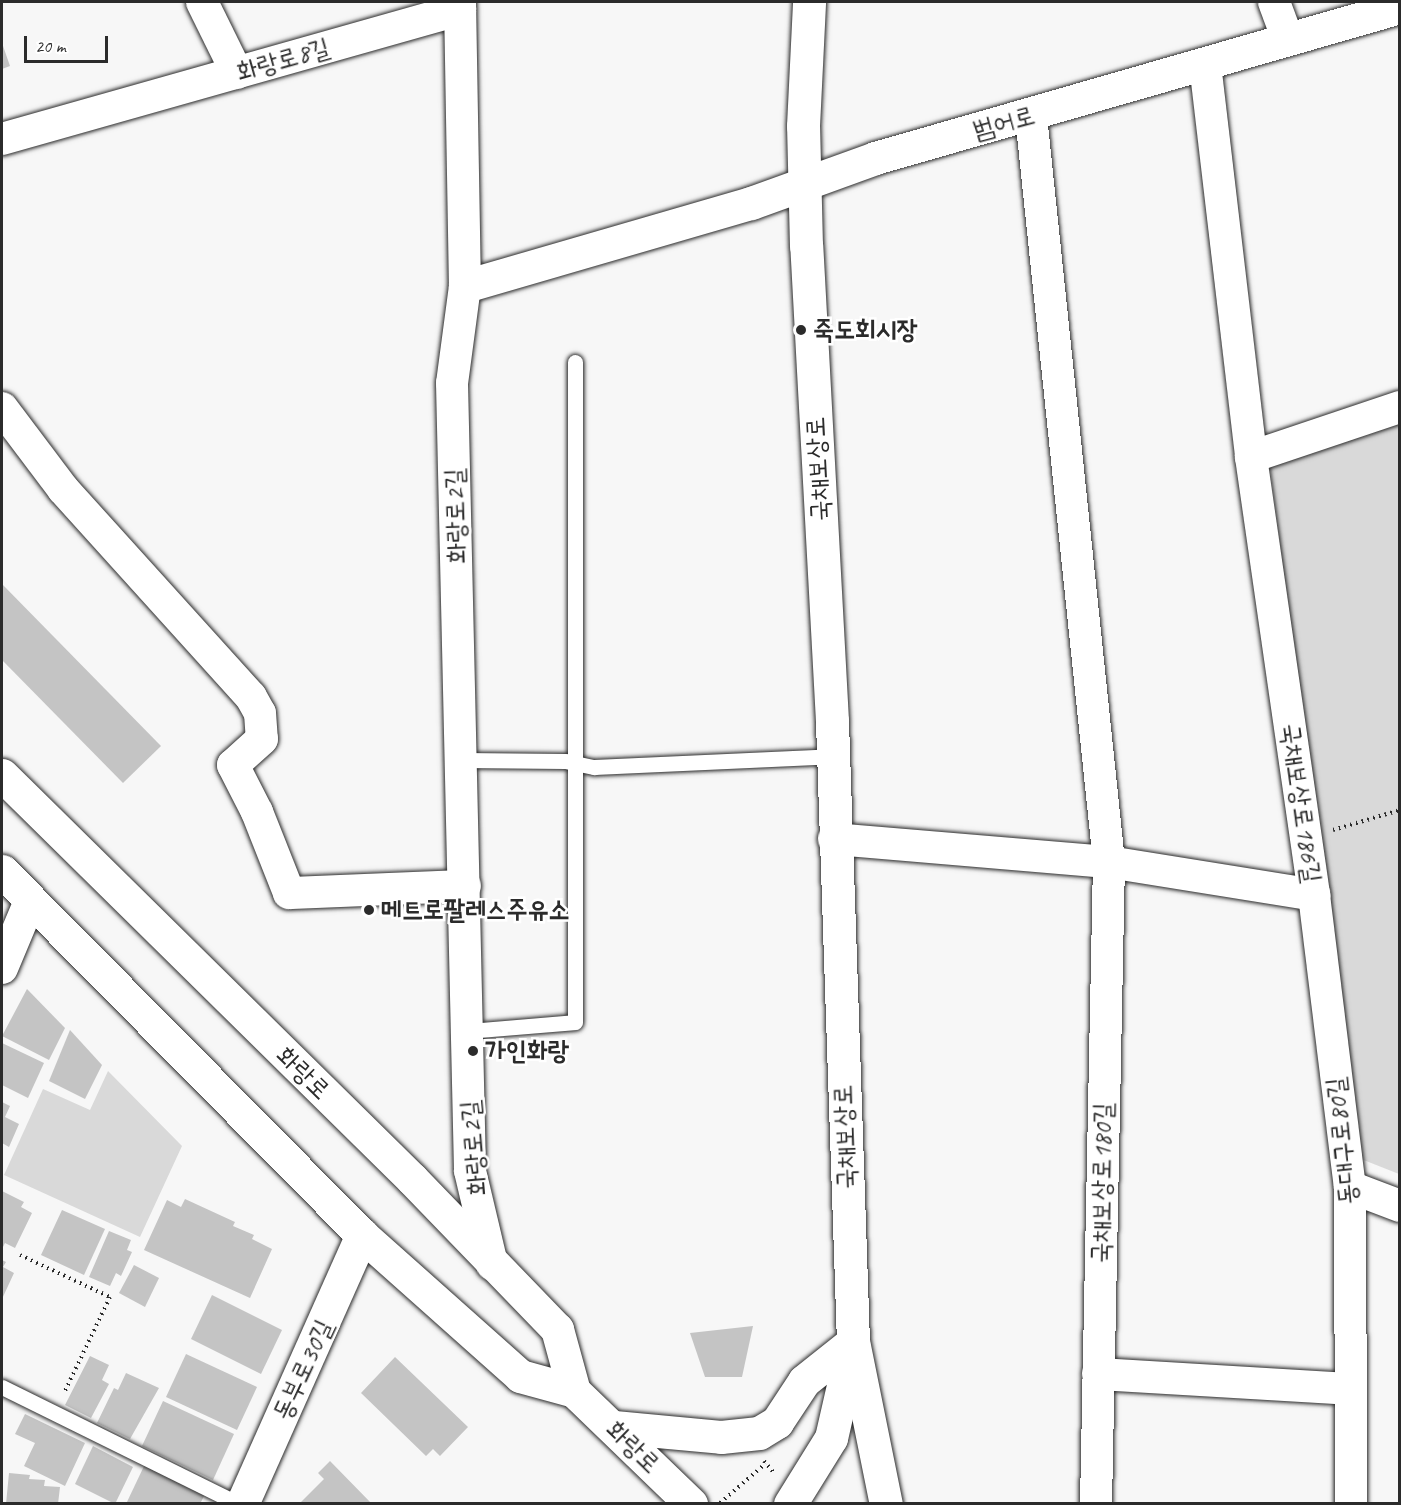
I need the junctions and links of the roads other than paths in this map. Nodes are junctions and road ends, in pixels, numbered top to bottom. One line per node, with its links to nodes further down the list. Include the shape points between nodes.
1 (202, 2): 8 (street)
2 (809, 2): 11 (main road, 국채보상로)
3 (1274, 2): 6 (street)
4 (460, 5): 8 (street, 화랑로8길); 12 (street, 화랑로2길)
5 (1400, 7): 6 (main road, 범어로)
6 (1288, 40): 7 (main road, 범어로)
7 (1205, 64): 9 (main road, 범어로); 16 (street)
8 (237, 73): 10 (street, 화랑로8길)
9 (1031, 116): 11 (main road, 범어로, via 875,158); 22 (street, 국채보상로180길)
10 (2, 139)
11 (805, 183): 12 (main road, via 751,203); 17 (main road, 국채보상로)
12 (465, 286): 18 (street, 화랑로2길, via 452,384)
13 (575, 362): 19 (lane)
14 (1400, 407): 16 (street)
15 (2, 408): 24 (street, via 63,489 251,697 260,713 262,739 233,765 290,893)
16 (1251, 457): 25 (street, 국채보상로186길)
17 (832, 756): 19 (lane, via 594,767); 21 (main road, 국채보상로)
18 (462, 760): 19 (lane); 24 (street, 화랑로2길)
19 (576, 763): 28 (lane, via 575,1022)
20 (2, 775): 32 (main road, 화랑로, via 412,1179)
21 (834, 839): 22 (street, 국채보상로186길); 33 (main road, 국채보상로)
22 (1109, 862): 25 (street, 국채보상로186길); 34 (street, 국채보상로180길)
23 (2, 871): 26 (main road, 화랑로)
24 (465, 886): 28 (street, 화랑로2길)
25 (1314, 895): 29 (street, 동대구로80길)
26 (30, 901): 27 (street); 31 (main road, 화랑로)
27 (2, 968)
28 (468, 1031): 32 (street, 화랑로2길, via 470,1171)
29 (1350, 1187): 30 (street); 36 (street, 동대구로80길)
30 (1400, 1206)
31 (362, 1235): 37 (main road, 화랑로, via 520,1377); 39 (main road, 동부로30길)
32 (492, 1264): 37 (main road, 화랑로, via 557,1329)
33 (853, 1342): 38 (main road, via 804,1381 777,1422 759,1433 721,1437); 41 (main road, 국채보상로, via 831,1438); 42 (main road)
34 (1098, 1374): 36 (street); 43 (street, 국채보상로180길)
35 (2, 1387): 39 (lane)
36 (1350, 1389): 44 (street, 동대구로80길)
37 (574, 1391): 38 (main road, 화랑로)
38 (614, 1427): 40 (main road, 화랑로)
39 (240, 1503)
40 (691, 1503)
41 (790, 1503)
42 (886, 1503)
43 (1096, 1503)
44 (1351, 1503)

